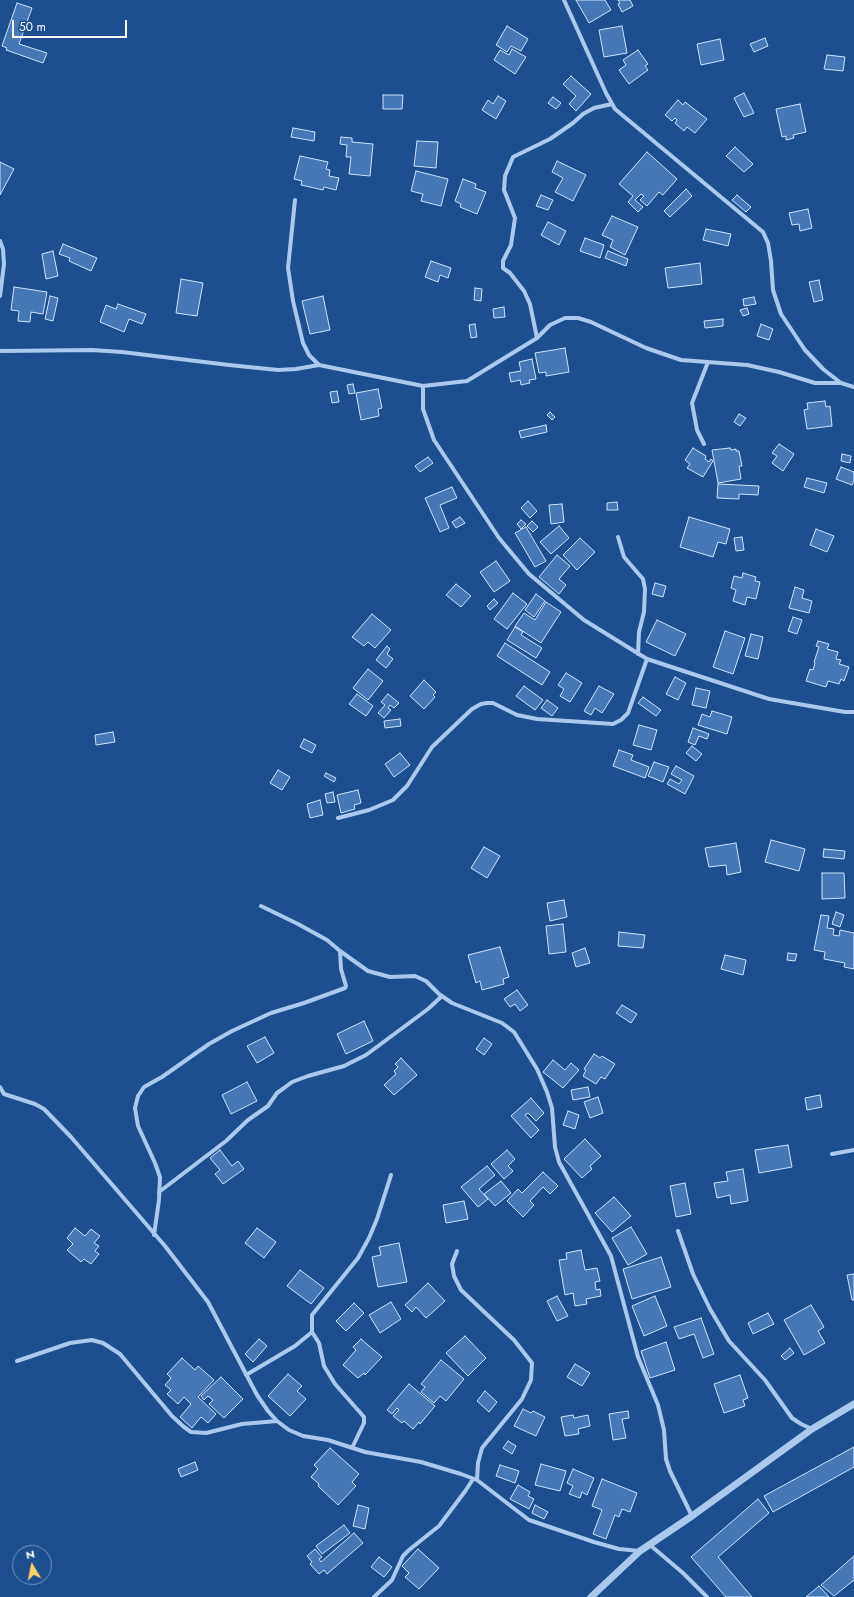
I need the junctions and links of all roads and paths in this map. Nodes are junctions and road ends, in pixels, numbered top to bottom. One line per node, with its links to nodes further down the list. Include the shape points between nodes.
1 (564, 0): 2 (street)
2 (612, 104): 6 (street, via 594,108 550,139 514,157 505,176 504,190 515,218 503,268 524,291 530,304); 10 (street, via 763,232 768,243 773,290 781,314 804,350)
3 (295, 200): 9 (street, via 288,268 303,343 309,355)
4 (0, 241): 5 (street, via 4,264)
5 (0, 296)
6 (537, 338): 8 (street, via 550,325 565,318 578,318 646,348 681,360); 11 (street, via 467,381)
7 (0, 351): 9 (street, via 122,352 278,370)
8 (708, 362): 10 (street, via 746,365 815,383); 13 (street, via 692,403 697,430)
9 (319, 365): 11 (street)
10 (841, 383): 12 (street)
11 (422, 386): 15 (street, via 423,409 434,440 499,538 529,574 584,620)
12 (854, 387)
13 (704, 444)
14 (618, 537): 15 (street, via 624,557 643,579 645,589)
15 (638, 654): 16 (street)
16 (647, 659): 17 (street, via 769,699); 18 (street, via 628,714 621,720 613,724 537,719 517,715 487,702 481,704 472,709 432,747 407,786 393,800 369,810)
17 (854, 712)
18 (338, 818)
19 (261, 906): 20 (street, via 327,940)
20 (340, 951): 21 (street, via 368,971 390,977 414,976 426,981); 26 (street, via 345,988 271,1013 232,1031 144,1087 135,1108 138,1126 160,1177)
21 (442, 996): 26 (street, via 366,1055 344,1066 292,1082 226,1141); 38 (street, via 452,1004 502,1023 514,1032 537,1069 552,1108 555,1147 559,1162 611,1256 638,1357 658,1405 664,1430 666,1459)
22 (0, 1087): 28 (street, via 4,1094 35,1104 44,1110 71,1137)
23 (854, 1150): 24 (street)
24 (832, 1154)
25 (391, 1175): 30 (street, via 369,1238 358,1258 312,1315)
26 (159, 1192): 28 (street)
27 (678, 1231): 35 (street, via 693,1274 729,1341 765,1380 792,1418)
28 (154, 1235): 32 (street, via 208,1302)
29 (457, 1251): 37 (street, via 452,1264 454,1276 461,1290 514,1340 532,1363 531,1380 522,1399 482,1448)
30 (312, 1332): 32 (street, via 295,1346); 36 (street, via 319,1343 324,1366 331,1378 364,1417 364,1423)
31 (17, 1361): 34 (street, via 70,1343 92,1340 103,1343 120,1354 172,1416 191,1432 206,1433 242,1424)
32 (246, 1375): 34 (street)
33 (854, 1404): 35 (street)
34 (277, 1421): 36 (street, via 303,1436 328,1440)
35 (812, 1429): 38 (street)
36 (352, 1448): 37 (street, via 395,1459 422,1462)
37 (475, 1480): 40 (street, via 529,1520 619,1549); 41 (street, via 439,1526 409,1550 392,1580)
38 (692, 1516): 39 (street)
39 (650, 1545): 40 (street); 43 (street)
40 (640, 1551): 42 (street)
41 (374, 1597)
42 (591, 1597)
43 (707, 1597)

